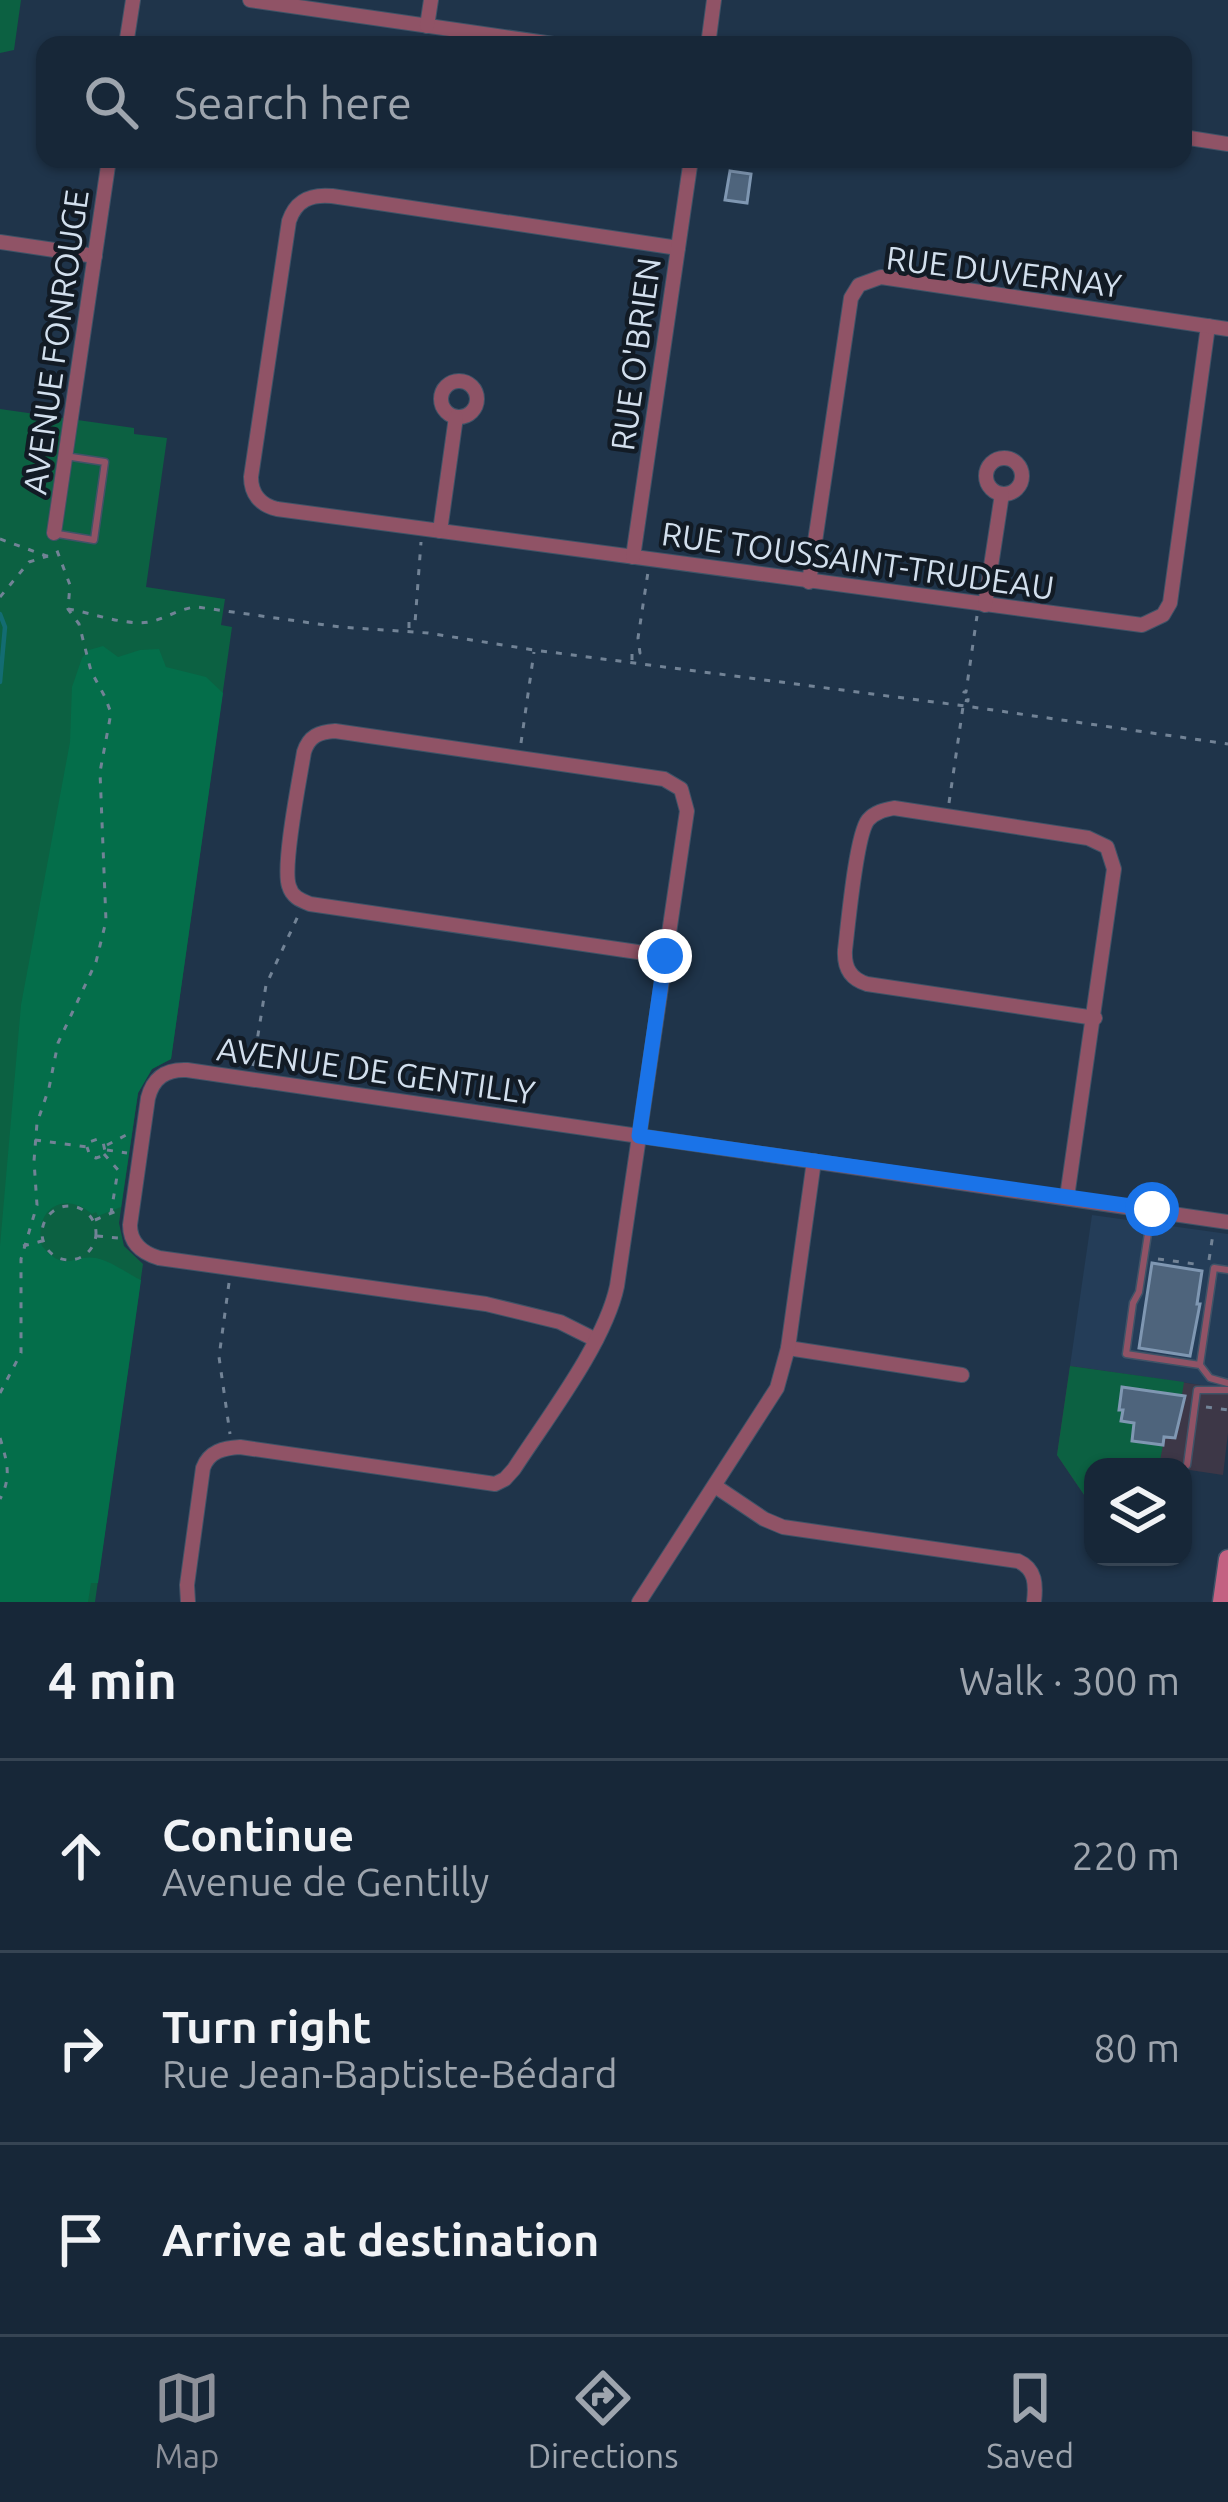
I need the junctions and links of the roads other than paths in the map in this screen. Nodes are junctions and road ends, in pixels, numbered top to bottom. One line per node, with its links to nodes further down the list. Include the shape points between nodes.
1 (133, 0): 6 (street)
2 (250, 0): 5 (street)
3 (431, 0): 5 (street)
4 (714, 0): 8 (street)
5 (428, 26): 7 (street)
6 (127, 36)
7 (497, 36)
8 (709, 36)
9 (1192, 138): 10 (street)
10 (1228, 144)
11 (108, 168): 15 (street, AVENUE FONROUGE)
12 (690, 168): 14 (street, RUE O'BRIEN)
13 (0, 242): 15 (street)
14 (678, 248): 21 (street, RUE TOUSSAINT-TRUDEAU, via 332,196 295,208 250,477 256,496 272,508); 23 (street, RUE O'BRIEN)
15 (95, 256): 19 (street, AVENUE FONROUGE)
16 (1208, 326): 17 (street, RUE DUVERNAY); 24 (street, RUE DUVERNAY, via 866,281 851,298); 25 (street, RUE TOUSSAINT-TRUDEAU, via 1168,609 1134,625)
17 (1228, 329)
18 (456, 417): 21 (street)
19 (65, 456): 22 (street, AVENUE FONROUGE); 22 (lane, via 105,462 94,540)
20 (1002, 494): 25 (street)
21 (440, 531): 23 (street, RUE TOUSSAINT-TRUDEAU)
22 (54, 533)
23 (633, 557): 24 (street, RUE TOUSSAINT-TRUDEAU)
24 (809, 582): 25 (street, RUE TOUSSAINT-TRUDEAU)
25 (981, 609)
26 (665, 956): 26 (street, via 298,899 287,868 305,746 335,731 677,784 687,811); 28 (street)
27 (1095, 1018): 27 (street, via 1114,869 1102,843 894,808 868,820 845,950 853,977); 30 (street)
28 (639, 1136): 29 (street, AVENUE DE GENTILLY); 34 (street, via 614,1300); 34 (street, AVENUE DE GENTILLY, via 187,1070 163,1074 148,1098 130,1225 146,1253 486,1304)
29 (814, 1161): 30 (street, AVENUE DE GENTILLY); 35 (street)
30 (1067, 1197): 31 (street, AVENUE DE GENTILLY)
31 (1152, 1209): 32 (street, AVENUE DE GENTILLY); 36 (lane, via 1126,1354)
32 (1228, 1222)
33 (1228, 1270): 36 (lane, via 1214,1268)
34 (596, 1340): 42 (street, via 514,1469 495,1484 240,1447 213,1454 202,1468)
35 (788, 1348): 37 (street); 40 (street, via 773,1396)
36 (1200, 1365): 38 (lane)
37 (962, 1375)
38 (1228, 1386): 39 (lane, via 1198,1390)
39 (1188, 1458)
40 (715, 1486): 43 (street); 44 (street, via 783,1527 1025,1564)
41 (1228, 1559): 45 (street)
42 (188, 1602)
43 (639, 1602)
44 (1034, 1602)
45 (1222, 1602)

